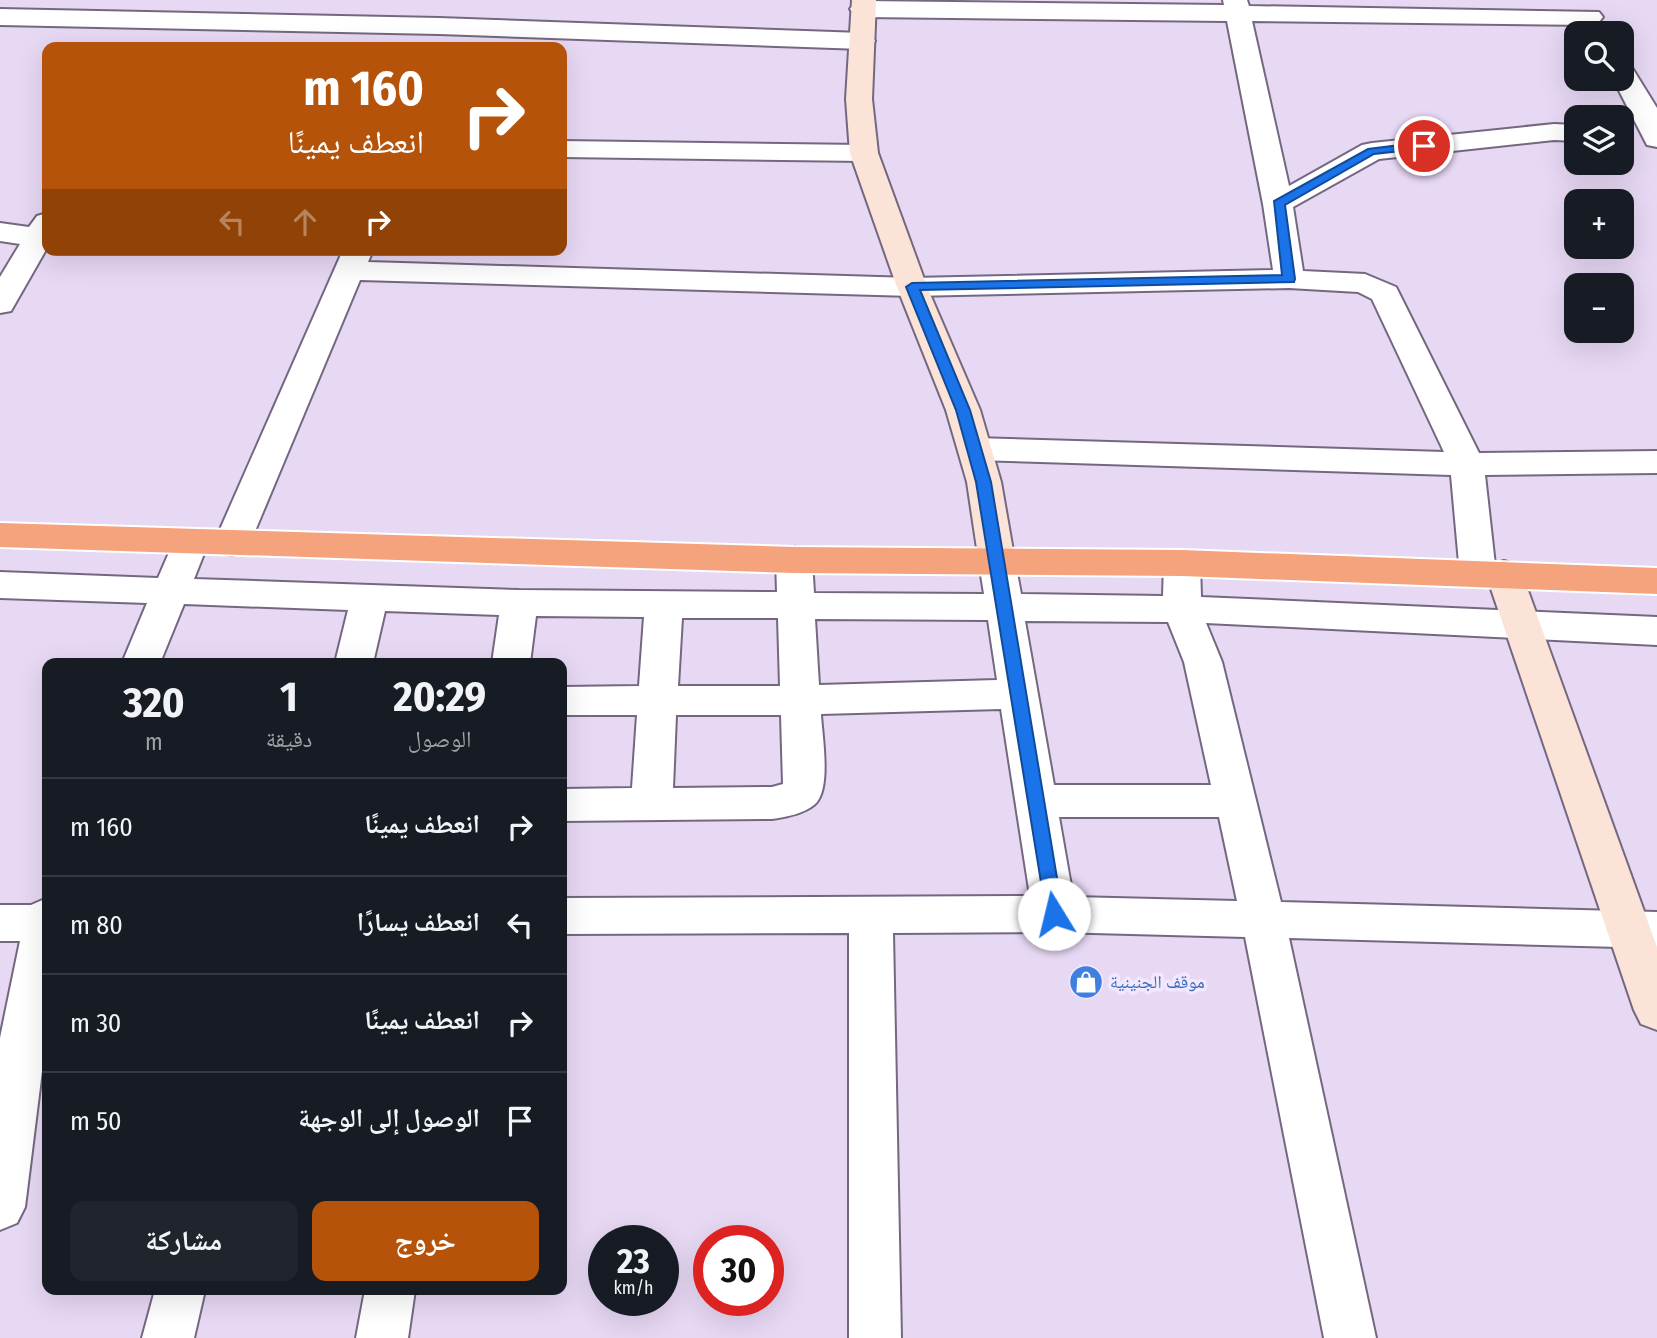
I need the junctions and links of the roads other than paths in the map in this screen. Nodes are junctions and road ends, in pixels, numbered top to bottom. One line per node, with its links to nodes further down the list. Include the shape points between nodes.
1 (450, 0): 7 (street)
2 (864, 5): 3 (street); 8 (street)
3 (1237, 7): 5 (street); 16 (street)
4 (0, 17): 6 (street)
5 (1590, 17)
6 (171, 20): 7 (street); 9 (street)
7 (435, 36): 8 (street)
8 (862, 41): 15 (street, via 860,126)
9 (156, 42)
10 (1633, 91): 11 (street)
11 (1655, 127): 13 (street)
12 (1564, 132): 16 (street, via 1372,151)
13 (1634, 133)
14 (567, 149): 15 (street)
15 (864, 153): 22 (street)
16 (1278, 204): 21 (street)
17 (0, 232): 18 (street)
18 (42, 233)
19 (42, 236): 23 (street)
20 (353, 261): 22 (street); 29 (street)
21 (1289, 279): 22 (street); 26 (street, via 1365,284 1385,294)
22 (912, 287): 24 (street)
23 (0, 304)
24 (975, 449): 26 (street); 31 (street)
25 (1657, 462): 26 (street)
26 (1467, 464): 33 (street)
27 (0, 535): 28 (highway)
28 (191, 541): 29 (highway); 36 (street)
29 (232, 542): 30 (highway)
30 (794, 560): 31 (highway); 40 (street)
31 (997, 562): 32 (highway); 41 (street)
32 (1182, 563): 33 (highway); 42 (street)
33 (1491, 574): 34 (highway); 43 (street)
34 (1657, 581)
35 (0, 585): 36 (street)
36 (170, 591): 37 (street); 45 (street)
37 (370, 598): 38 (street); 46 (street)
38 (519, 603): 39 (street); 47 (street)
39 (664, 603): 40 (street); 51 (street)
40 (796, 604): 41 (street); 49 (street)
41 (1005, 608): 42 (street); 48 (street)
42 (1182, 609): 43 (street); 53 (street, via 1203,662)
43 (1523, 626): 44 (street); 62 (street)
44 (1657, 631)
45 (143, 658)
46 (355, 658)
47 (512, 658)
48 (1019, 694): 49 (street); 52 (street)
49 (799, 700): 51 (street); 54 (street, via 801,793 772,803)
50 (567, 701): 51 (street)
51 (658, 701): 54 (street)
52 (1036, 801): 53 (street); 57 (street)
53 (1235, 801): 59 (street)
54 (651, 804): 55 (street)
55 (567, 805)
56 (871, 914): 57 (street); 58 (street); 70 (street)
57 (1054, 914): 59 (street)
58 (567, 916)
59 (1263, 918): 62 (street); 71 (street)
60 (42, 921): 61 (street)
61 (0, 923)
62 (1642, 930): 64 (street)
63 (42, 941): 65 (street, via 19,1058)
64 (1657, 1010)
65 (0, 1207)
66 (179, 1295): 68 (street)
67 (389, 1295): 69 (street)
68 (168, 1338)
69 (382, 1338)
70 (875, 1338)
71 (1350, 1338)

